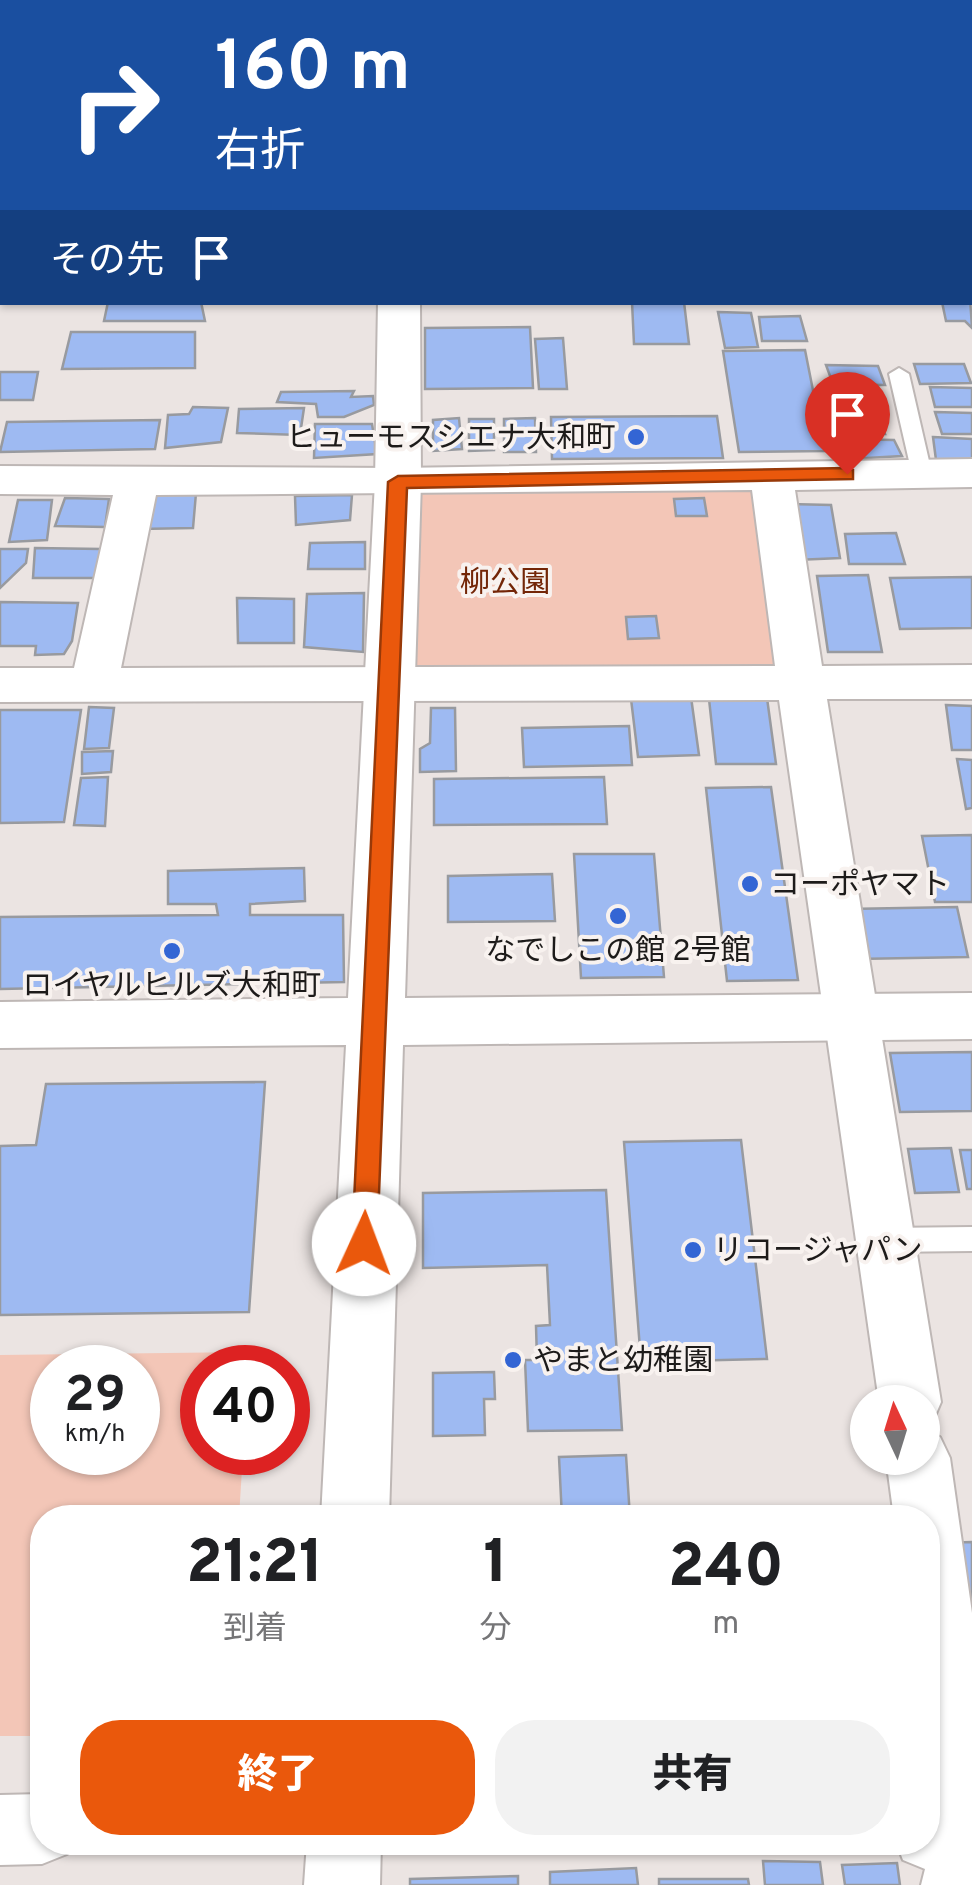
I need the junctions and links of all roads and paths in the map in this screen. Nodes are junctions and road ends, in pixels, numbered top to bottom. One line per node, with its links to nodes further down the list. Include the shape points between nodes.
1 (399, 305): 8 (street)
2 (899, 374): 4 (lane)
3 (972, 473): 4 (street)
4 (922, 474): 5 (street)
5 (771, 475): 8 (street); 9 (street)
6 (0, 480): 7 (street)
7 (138, 480): 8 (street); 13 (street)
8 (398, 482): 12 (street)
9 (803, 682): 10 (street); 12 (street); 14 (street)
10 (972, 682)
11 (0, 686): 13 (street)
12 (389, 686): 13 (street); 16 (street)
13 (93, 688)
14 (848, 1016): 15 (street); 16 (street); 19 (street)
15 (972, 1016)
16 (372, 1022): 17 (street); 22 (street)
17 (0, 1024)
18 (972, 1239): 19 (lane)
19 (884, 1240): 20 (street)
20 (907, 1385)
21 (919, 1475): 23 (street)
22 (355, 1505)
23 (922, 1505)
24 (940, 1721): 27 (street)
25 (30, 1829): 26 (street)
26 (0, 1830)
27 (951, 1852)
28 (343, 1855): 29 (street)
29 (342, 1885)

